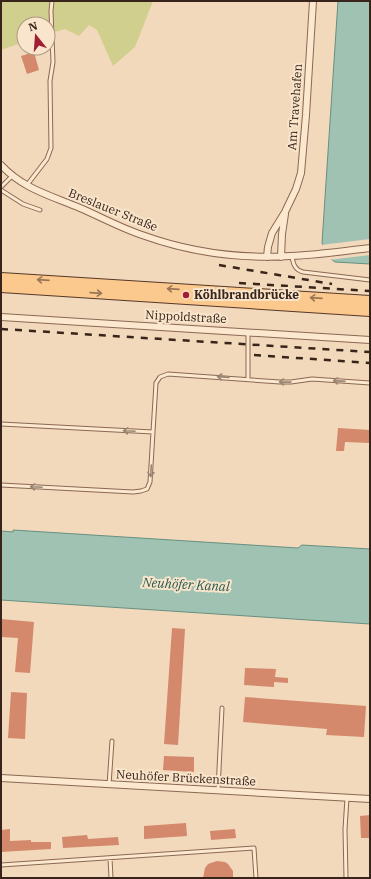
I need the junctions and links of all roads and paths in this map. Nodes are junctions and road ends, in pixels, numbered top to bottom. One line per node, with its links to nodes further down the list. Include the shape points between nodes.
1 (52, 1): 5 (lane, via 51,148 47,159)
2 (313, 1): 9 (street, Am Travehafen, via 303,160 299,180)
3 (1, 165): 4 (street, Breslauer Straße)
4 (12, 176): 5 (street, Breslauer Straße); 6 (lane)
5 (26, 186): 12 (street, Breslauer Straße, via 156,240 212,253)
6 (1, 187)
7 (1, 190): 8 (lane, via 23,204)
8 (40, 210)
9 (286, 212): 12 (street, Am Travehafen, via 272,233); 13 (street, Am Travehafen)
10 (370, 248): 11 (street, Breslauer Straße)
11 (292, 256): 13 (street, Breslauer Straße); 15 (lane, via 297,270 303,272)
12 (267, 257): 13 (street, Breslauer Straße)
13 (281, 257)
14 (1, 278): 17 (main road, one-way to 14)
15 (370, 280)
16 (1, 287): 18 (main road, one-way to 18)
17 (370, 301)
18 (370, 311)
19 (1, 318): 20 (street, Nippoldstraße)
20 (248, 332): 21 (street, Nippoldstraße); 22 (lane)
21 (370, 340)
22 (248, 379): 23 (lane, one-way to 22, via 312,379 291,382); 25 (lane, one-way to 25, via 168,374 160,377 156,383)
23 (370, 383)
24 (1, 424): 25 (lane, one-way to 24)
25 (153, 432): 26 (lane, one-way to 26, via 150,482 147,488 141,491)
26 (1, 485)
27 (222, 708): 31 (lane)
28 (112, 740): 30 (lane)
29 (1, 778): 30 (street, Neuhöfer Brückenstraße)
30 (109, 785): 31 (street, Neuhöfer Brückenstraße)
31 (218, 791): 32 (street, Neuhöfer Brückenstraße)
32 (347, 798): 33 (street, Neuhöfer Brückenstraße); 38 (lane)
33 (370, 800)
34 (110, 858): 35 (lane); 36 (lane); 37 (lane, via 254,848)
35 (1, 865)
36 (111, 878)
37 (256, 878)
38 (346, 878)

